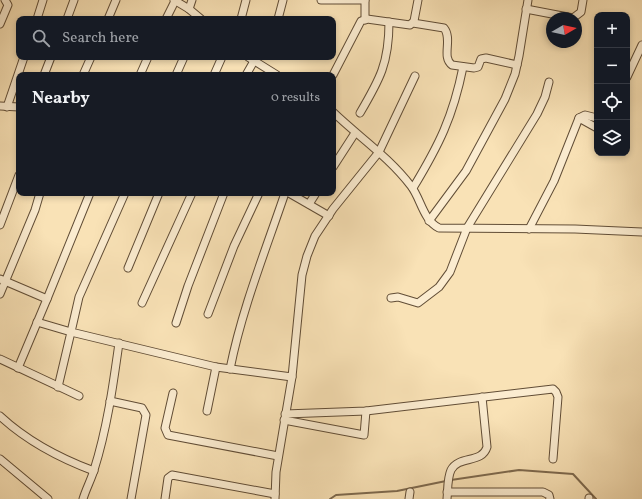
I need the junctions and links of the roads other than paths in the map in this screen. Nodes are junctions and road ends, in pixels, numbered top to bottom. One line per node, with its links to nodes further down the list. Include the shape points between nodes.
1 (5, 0): 26 (street, via 8,5)
2 (43, 0): 16 (street)
3 (74, 0): 17 (street)
4 (116, 0): 18 (street)
5 (174, 0): 14 (street); 19 (street)
6 (192, 0): 14 (street)
7 (246, 0): 21 (street)
8 (283, 0): 22 (street)
9 (321, 0): 10 (street)
10 (365, 0): 23 (street)
11 (418, 0): 25 (street)
12 (528, 0): 15 (street)
13 (583, 0): 15 (street, via 581,12 573,18)
14 (189, 9): 20 (street)
15 (526, 9): 35 (street)
16 (38, 16)
17 (68, 16)
18 (109, 16)
19 (167, 16)
20 (197, 16)
21 (242, 16)
22 (279, 16)
23 (365, 20): 24 (street); 46 (street, via 360,23)
24 (389, 22): 25 (street, via 406,25); 52 (street, via 387,58 382,74)
25 (413, 23): 36 (street, via 444,28 447,35 448,62)
26 (0, 24)
27 (642, 45): 37 (street)
28 (23, 60): 38 (street)
29 (50, 60): 39 (street)
30 (90, 60): 40 (street)
31 (147, 60): 41 (street)
32 (183, 60): 42 (street)
33 (221, 60): 43 (street)
34 (256, 60): 44 (street); 45 (street)
35 (517, 65): 36 (street, via 483,58 476,68); 74 (street, via 505,99 466,171)
36 (463, 67): 61 (street, via 443,136)
37 (630, 71)
38 (18, 72)
39 (45, 72)
40 (84, 72)
41 (141, 72)
42 (177, 72)
43 (215, 72)
44 (248, 72)
45 (273, 72)
46 (335, 72)
47 (16, 76): 50 (street)
48 (414, 76): 58 (street)
49 (549, 82): 76 (street, via 537,114)
50 (3, 107): 51 (street)
51 (16, 107)
52 (360, 113)
53 (336, 115): 57 (street)
54 (594, 117): 55 (street, via 585,115)
55 (579, 118): 56 (street); 77 (street, via 554,181)
56 (594, 126)
57 (355, 133): 58 (street); 59 (street)
58 (379, 152): 61 (street); 73 (street)
59 (336, 162)
60 (16, 183): 75 (street)
61 (413, 188): 74 (street)
62 (39, 196): 80 (street)
63 (89, 196): 83 (street)
64 (124, 196): 88 (street, via 79,297)
65 (158, 196): 79 (street)
66 (191, 196): 84 (street)
67 (223, 196): 87 (street)
68 (258, 196): 85 (street, via 234,246)
69 (284, 196): 93 (street, via 250,292)
70 (294, 196): 72 (street)
71 (314, 196): 72 (street)
72 (309, 204): 73 (street)
73 (329, 216): 94 (street, via 315,236 302,275)
74 (429, 221): 76 (street, via 439,228)
75 (0, 225)
76 (467, 228): 77 (street); 82 (street, via 450,272 440,287 418,303 398,296)
77 (529, 229): 78 (street)
78 (642, 232)
79 (128, 268)
80 (3, 280): 81 (street); 83 (street)
81 (0, 294)
82 (392, 298)
83 (46, 299): 86 (street)
84 (142, 303)
85 (208, 314)
86 (37, 322): 88 (street); 92 (street)
87 (176, 323)
88 (71, 332): 89 (street); 95 (street)
89 (119, 343): 91 (street); 99 (street)
90 (0, 359): 92 (street)
91 (216, 367): 93 (street); 101 (street)
92 (18, 368): 95 (street)
93 (230, 369): 94 (street)
94 (292, 377): 103 (street)
95 (58, 387): 97 (street)
96 (173, 393): 104 (street, via 165,428 168,435)
97 (79, 396)
98 (482, 397): 100 (street); 105 (street, via 555,390 558,397); 108 (street, via 487,447 480,456 458,463 450,474)
99 (110, 401): 107 (street); 112 (street, via 142,408 146,415)
100 (366, 410): 103 (street); 103 (street, via 364,435)
101 (207, 411)
102 (0, 416): 107 (street, via 44,450)
103 (284, 417): 104 (street)
104 (278, 456): 109 (street)
105 (553, 459)
106 (0, 460): 110 (street)
107 (94, 471): 111 (street)
108 (447, 496): 114 (street, via 543,492)
109 (275, 497): 113 (street, via 172,475 168,478)
110 (48, 499)
111 (83, 499)
112 (131, 499)
113 (164, 499)
114 (550, 499)

